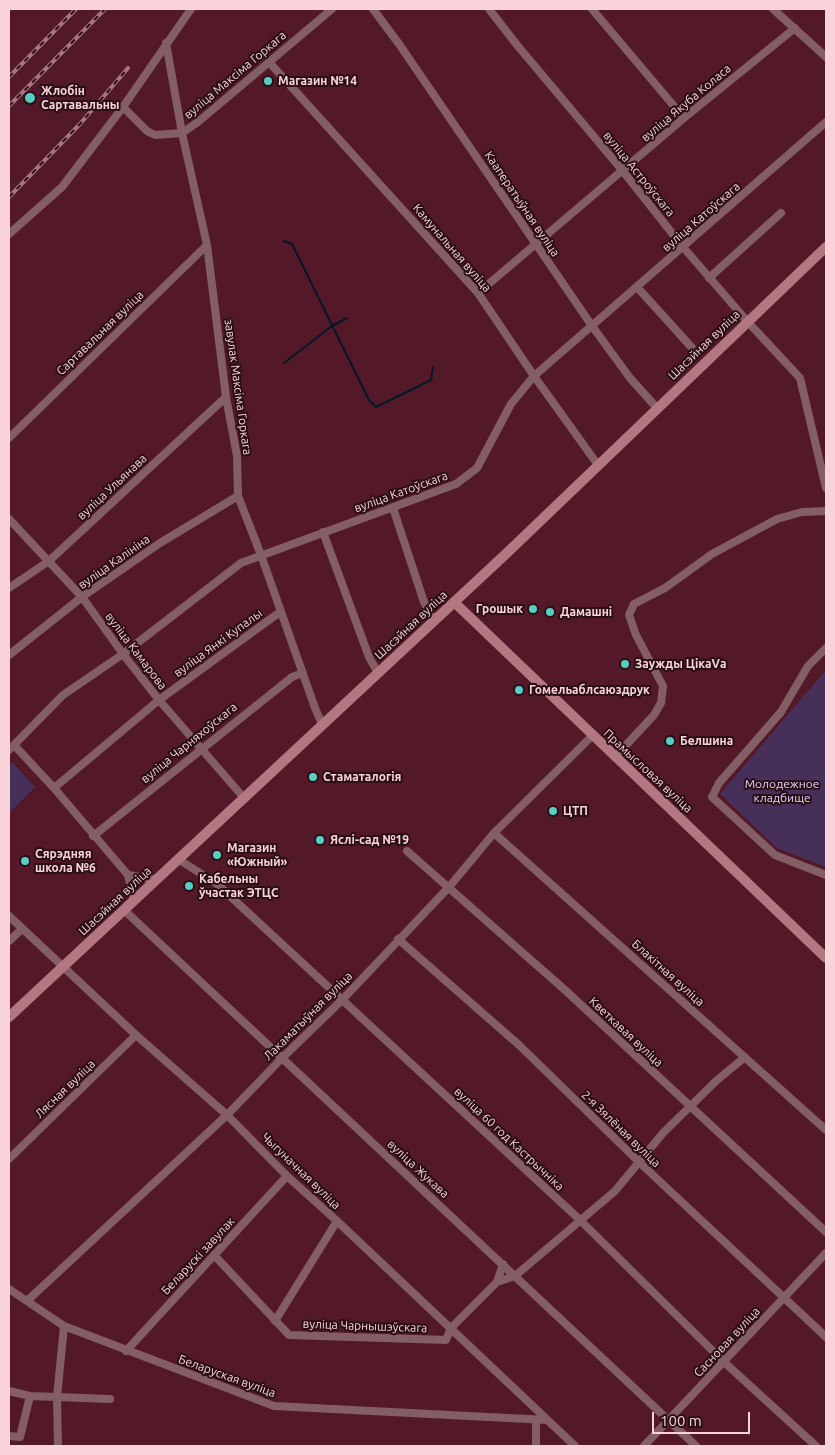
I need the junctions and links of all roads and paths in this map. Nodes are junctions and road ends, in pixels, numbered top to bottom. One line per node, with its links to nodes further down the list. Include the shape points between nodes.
1 (191, 9): 8 (street)
2 (332, 9): 10 (street, вуліца Максіма Горкага)
3 (373, 9): 18 (street, Кааператыўная вуліца)
4 (489, 9): 15 (street, вуліца Астроўскага)
5 (592, 9): 12 (street)
6 (773, 9): 7 (street)
7 (795, 28): 9 (street); 12 (street, вуліца Якуба Коласа)
8 (166, 43): 11 (street); 14 (street, завулак Максіма Горкага)
9 (826, 57)
10 (269, 62): 14 (street, вуліца Максіма Горкага); 24 (street, Камунальная вуліца)
11 (123, 107): 14 (street, вуліца Максіма Горкага, via 147,132 155,135); 17 (street, via 62,187)
12 (684, 118): 15 (street, вуліца Якуба Коласа)
13 (826, 122): 21 (street, вуліца Катоўскага)
14 (182, 133): 19 (street, завулак Максіма Горкага)
15 (622, 170): 18 (street, вуліца Якуба Коласа); 21 (street, вуліца Астроўскага)
16 (780, 212): 22 (street)
17 (9, 234)
18 (535, 244): 24 (street, вуліца Якуба Коласа); 26 (street, Кааператыўная вуліца)
19 (207, 245): 29 (street, завулак Максіма Горкага); 31 (street, Сартавальная вуліца)
20 (826, 246): 25 (main road, Шасэйная вуліца)
21 (684, 247): 22 (street, вуліца Астроўскага); 23 (street, вуліца Катоўскага)
22 (709, 278): 25 (street, вуліца Астроўскага)
23 (637, 287): 26 (street, вуліца Катоўскага); 27 (street)
24 (478, 293): 28 (street, Камунальная вуліца)
25 (747, 321): 30 (main road, Шасэйная вуліца); 33 (street, вуліца Астроўскага, via 800,378)
26 (592, 326): 28 (street, вуліца Катоўскага); 30 (street, Кааператыўная вуліца, via 630,378)
27 (694, 350)
28 (534, 376): 32 (street, Камунальная вуліца); 35 (street, вуліца Катоўскага, via 511,404 477,468 456,484)
29 (226, 397): 34 (street, завулак Максіма Горкага, via 237,456); 40 (street, вуліца Ульянава)
30 (657, 408): 32 (main road, Шасэйная вуліца)
31 (9, 438)
32 (598, 465): 43 (main road, Шасэйная вуліца)
33 (826, 488)
34 (238, 496): 39 (street, завулак Максіма Горкага); 42 (street, вуліца Калініна, via 160,543)
35 (393, 508): 38 (street, вуліца Катоўскага); 45 (street, via 424,602)
36 (826, 512): 56 (street, via 802,512 777,519 712,554 665,588 634,604 630,615 636,635 663,686 661,703)
37 (9, 519): 40 (street, вуліца Камарова)
38 (323, 532): 39 (street, вуліца Катоўскага); 50 (street, via 369,657)
39 (261, 555): 44 (street, завулак Максіма Горкага); 47 (street, вуліца Катоўскага, via 241,563)
40 (49, 561): 41 (street, вуліца Ульянава); 42 (street, вуліца Камарова)
41 (9, 588)
42 (82, 597): 47 (street, вуліца Камарова); 48 (street, вуліца Калініна)
43 (454, 602): 45 (main road, Шасэйная вуліца); 53 (main road, Прамысловая вуліца)
44 (280, 612): 49 (street, завулак Максіма Горкага); 51 (street, вуліца Янкі Купалы)
45 (434, 621): 50 (main road, Шасэйная вуліца)
46 (826, 648): 64 (street, via 808,666 781,712 719,783 712,798 775,855)
47 (123, 654): 51 (street, вуліца Камарова); 54 (street, вуліца Катоўскага, via 63,695)
48 (9, 655)
49 (303, 673): 52 (street, завулак Максіма Горкага); 55 (street, вуліца Чарняхоўскага, via 292,677)
50 (378, 673): 52 (main road, Шасэйная вуліца)
51 (159, 700): 55 (street, вуліца Камарова); 57 (street, вуліца Янкі Купалы)
52 (322, 724): 58 (main road, Шасэйная вуліца)
53 (592, 736): 56 (main road, Прамысловая вуліца); 59 (street, Лакаматыўная вуліца)
54 (11, 747): 57 (street)
55 (200, 748): 58 (street, вуліца Камарова); 60 (street, вуліца Чарняхоўскага)
56 (615, 757): 73 (main road, Прамысловая вуліца)
57 (54, 788): 60 (street)
58 (244, 798): 62 (main road, Шасэйная вуліца)
59 (494, 833): 66 (street, Лакаматыўная вуліца); 78 (street, Блакітная вуліца)
60 (93, 836): 63 (street)
61 (407, 851): 66 (street, Кветкавая вуліца)
62 (178, 859): 65 (main road, Шасэйная вуліца); 75 (street, вуліца 60 год Кастрычніка, via 216,884)
63 (128, 875): 65 (street); 67 (street)
64 (826, 875)
65 (156, 880): 67 (main road, Шасэйная вуліца)
66 (449, 887): 71 (street, Лакаматыўная вуліца); 80 (street, Кветкавая вуліца)
67 (134, 900): 68 (main road, Шасэйная вуліца)
68 (124, 910): 74 (main road, Шасэйная вуліца); 79 (street, вуліца Жукава)
69 (9, 916): 70 (street, Чыгуначная вуліца)
70 (22, 929): 72 (street); 74 (street, Чыгуначная вуліца)
71 (398, 939): 75 (street, Лакаматыўная вуліца); 84 (street, 2-я Зялёная вуліца, via 519,1045)
72 (9, 941)
73 (826, 958)
74 (63, 967): 76 (main road, Шасэйная вуліца); 77 (street, Чыгуначная вуліца)
75 (342, 1000): 79 (street, Лакаматыўная вуліца); 86 (street, вуліца 60 год Кастрычніка)
76 (9, 1017)
77 (136, 1036): 81 (street, Чыгуначная вуліца); 83 (street, Лясная вуліца)
78 (745, 1057): 80 (street); 82 (street, Блакітная вуліца)
79 (282, 1058): 81 (street, Лакаматыўная вуліца); 91 (street, вуліца Жукава)
80 (689, 1106): 84 (street); 88 (street, Кветкавая вуліца)
81 (227, 1115): 85 (street, Чыгуначная вуліца); 96 (street, Лакаматыўная вуліца)
82 (826, 1130)
83 (9, 1159)
84 (639, 1162): 86 (street, via 615,1191); 95 (street, 2-я Зялёная вуліца)
85 (287, 1176): 87 (street, Чыгуначная вуліца); 90 (street, Беларускі завулак)
86 (580, 1219): 92 (street); 102 (street, вуліца 60 год Кастрычніка)
87 (337, 1221): 97 (street); 99 (street, Чыгуначная вуліца)
88 (826, 1232)
89 (826, 1253): 95 (street, Сасновая вуліца)
90 (214, 1255): 97 (street, вуліца Чарнышэўскага); 101 (street, Беларускі завулак)
91 (503, 1264): 92 (street, вуліца Жукава); 93 (street)
92 (515, 1276): 93 (street); 109 (street, вуліца Жукава)
93 (498, 1282): 99 (street)
94 (9, 1289): 96 (street, Беларуская вуліца)
95 (784, 1298): 100 (street, 2-я Зялёная вуліца); 102 (street, Сасновая вуліца)
96 (26, 1301): 98 (street, Беларуская вуліца)
97 (275, 1321): 99 (street, вуліца Чарнышэўскага, via 289,1335 446,1340)
98 (64, 1326): 101 (street, Беларуская вуліца); 105 (street)
99 (450, 1328): 108 (street, Чыгуначная вуліца)
100 (826, 1337)
101 (126, 1351): 107 (street, Беларуская вуліца, via 274,1406)
102 (724, 1362): 109 (street, Сасновая вуліца); 116 (street, вуліца 60 год Кастрычніка)
103 (9, 1391): 104 (street)
104 (30, 1396): 105 (street); 110 (street, via 20,1437)
105 (57, 1397): 106 (street); 111 (street)
106 (110, 1399)
107 (536, 1420): 108 (street, Беларуская вуліца); 112 (street)
108 (547, 1420): 113 (street, Чыгуначная вуліца)
109 (668, 1420): 114 (street, Сасновая вуліца); 115 (street, вуліца Жукава)
110 (9, 1436)
111 (58, 1446)
112 (536, 1446)
113 (575, 1446)
114 (644, 1446)
115 (696, 1446)
116 (816, 1446)

